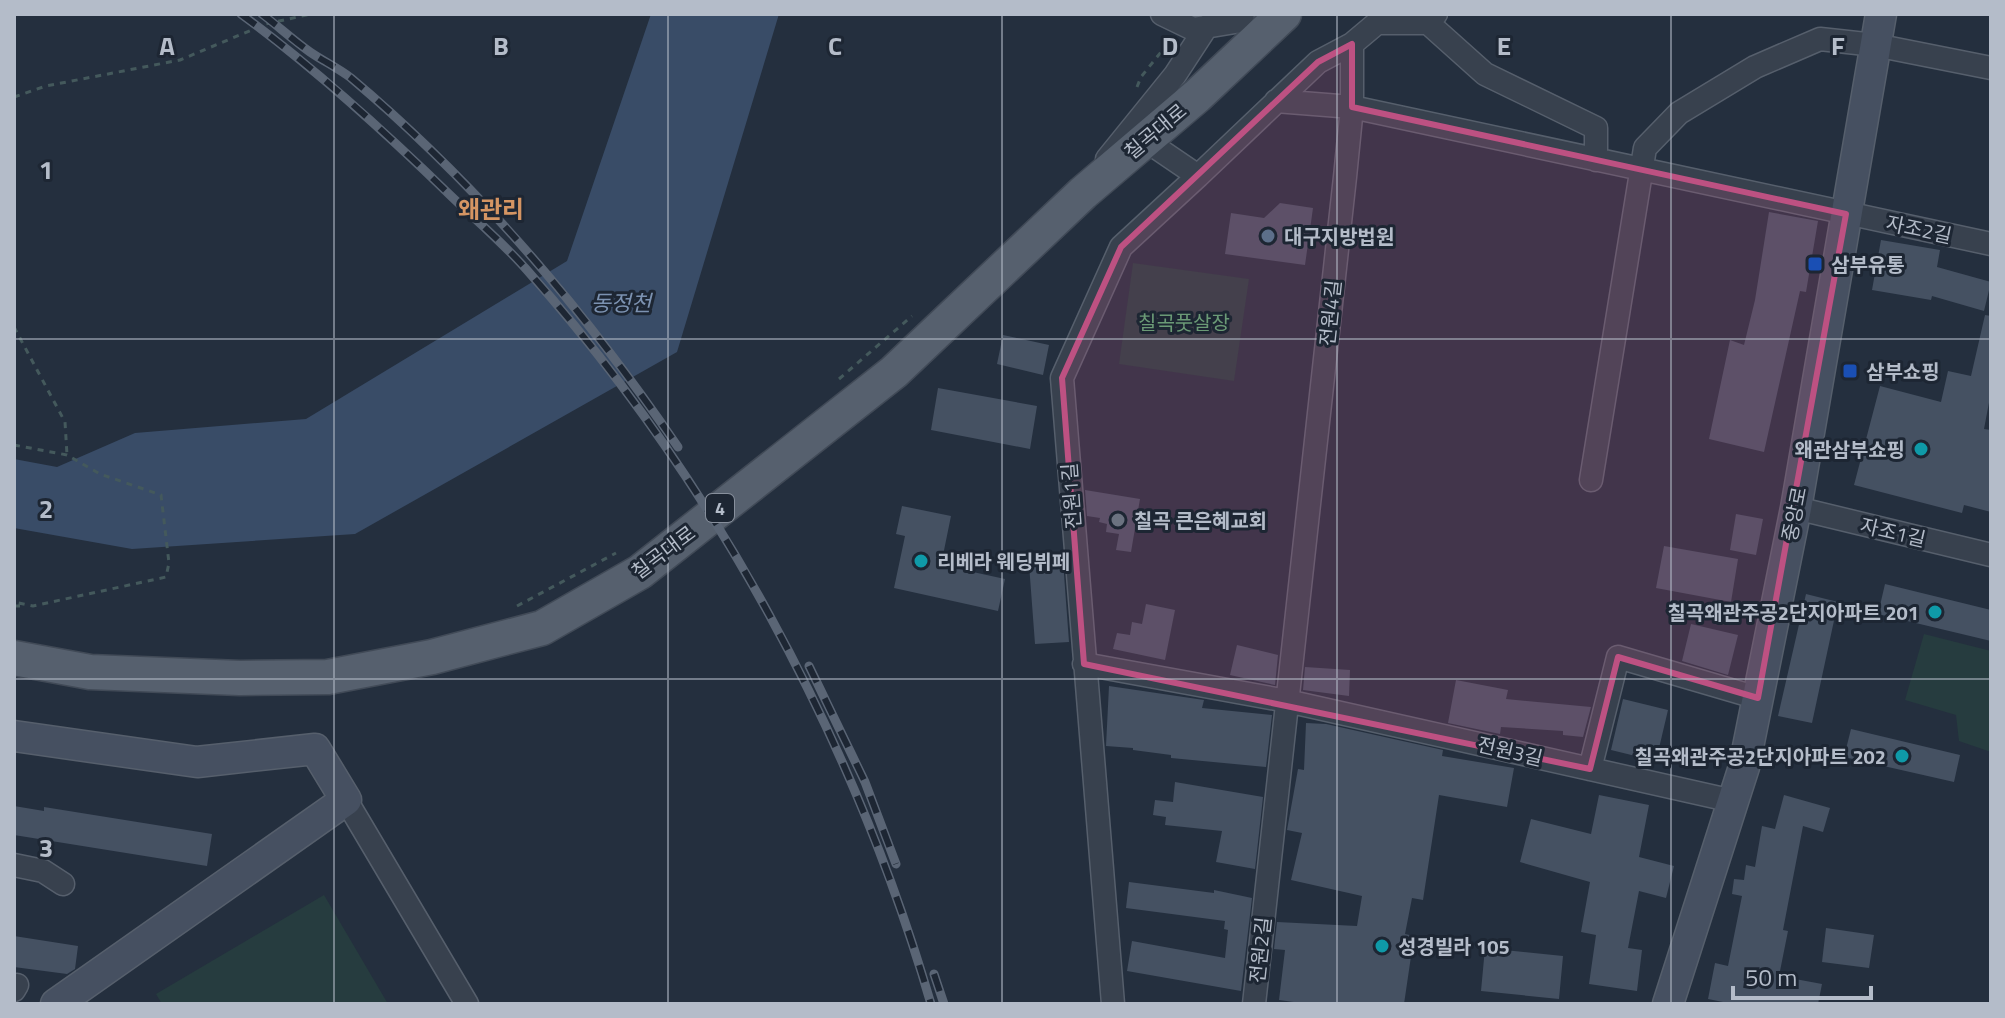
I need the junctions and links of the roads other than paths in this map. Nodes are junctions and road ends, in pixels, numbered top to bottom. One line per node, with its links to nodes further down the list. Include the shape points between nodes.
1 (1243, 14): 6 (street, via 1235,22)
2 (1284, 14): 12 (main road, 칠곡대로 / 4)
3 (1881, 14): 8 (street, 중앙로)
4 (1166, 16): 6 (street, via 1193,29)
5 (1432, 19): 7 (street, 전원1길, via 1377,23); 13 (street, via 1485,74 1596,128)
6 (1207, 26): 16 (street)
7 (1352, 44): 10 (street, 전원1길, via 1318,62); 11 (street, 전원4길)
8 (1875, 45): 9 (street); 14 (street, via 1820,39 1755,67 1679,113 1645,148); 17 (street, 중앙로)
9 (1991, 68)
10 (1276, 101): 11 (street); 15 (street, 전원1길)
11 (1352, 107): 13 (street); 25 (street, 전원4길)
12 (1145, 140): 15 (street); 16 (main road, 칠곡대로 / 4)
13 (1596, 160): 14 (street)
14 (1641, 170): 17 (street); 19 (street)
15 (1198, 176): 23 (street, 전원1길, via 1121,247 1062,378)
16 (1083, 193): 22 (main road, 칠곡대로 / 4, via 894,372 640,572 542,628 328,677 90,672)
17 (1846, 214): 18 (street, 자조2길); 20 (street, 중앙로)
18 (1991, 244)
19 (1591, 480)
20 (1796, 508): 21 (street, 자조1길); 24 (street, 중앙로)
21 (1991, 555)
22 (14, 658)
23 (1084, 664): 25 (street, 전원3길); 34 (street, 전원1길)
24 (1758, 698): 27 (street, via 1618,657); 29 (street, 중앙로)
25 (1287, 701): 27 (street, 전원3길); 35 (street, 전원2길)
26 (14, 736): 28 (street, via 197,762 315,749)
27 (1590, 769): 29 (street, 전원3길)
28 (346, 800): 32 (street); 33 (street)
29 (1733, 801): 36 (street, 중앙로)
30 (14, 865): 31 (street, via 43,871)
31 (63, 884)
32 (56, 1004)
33 (467, 1004)
34 (1113, 1004)
35 (1254, 1004)
36 (1668, 1004)

